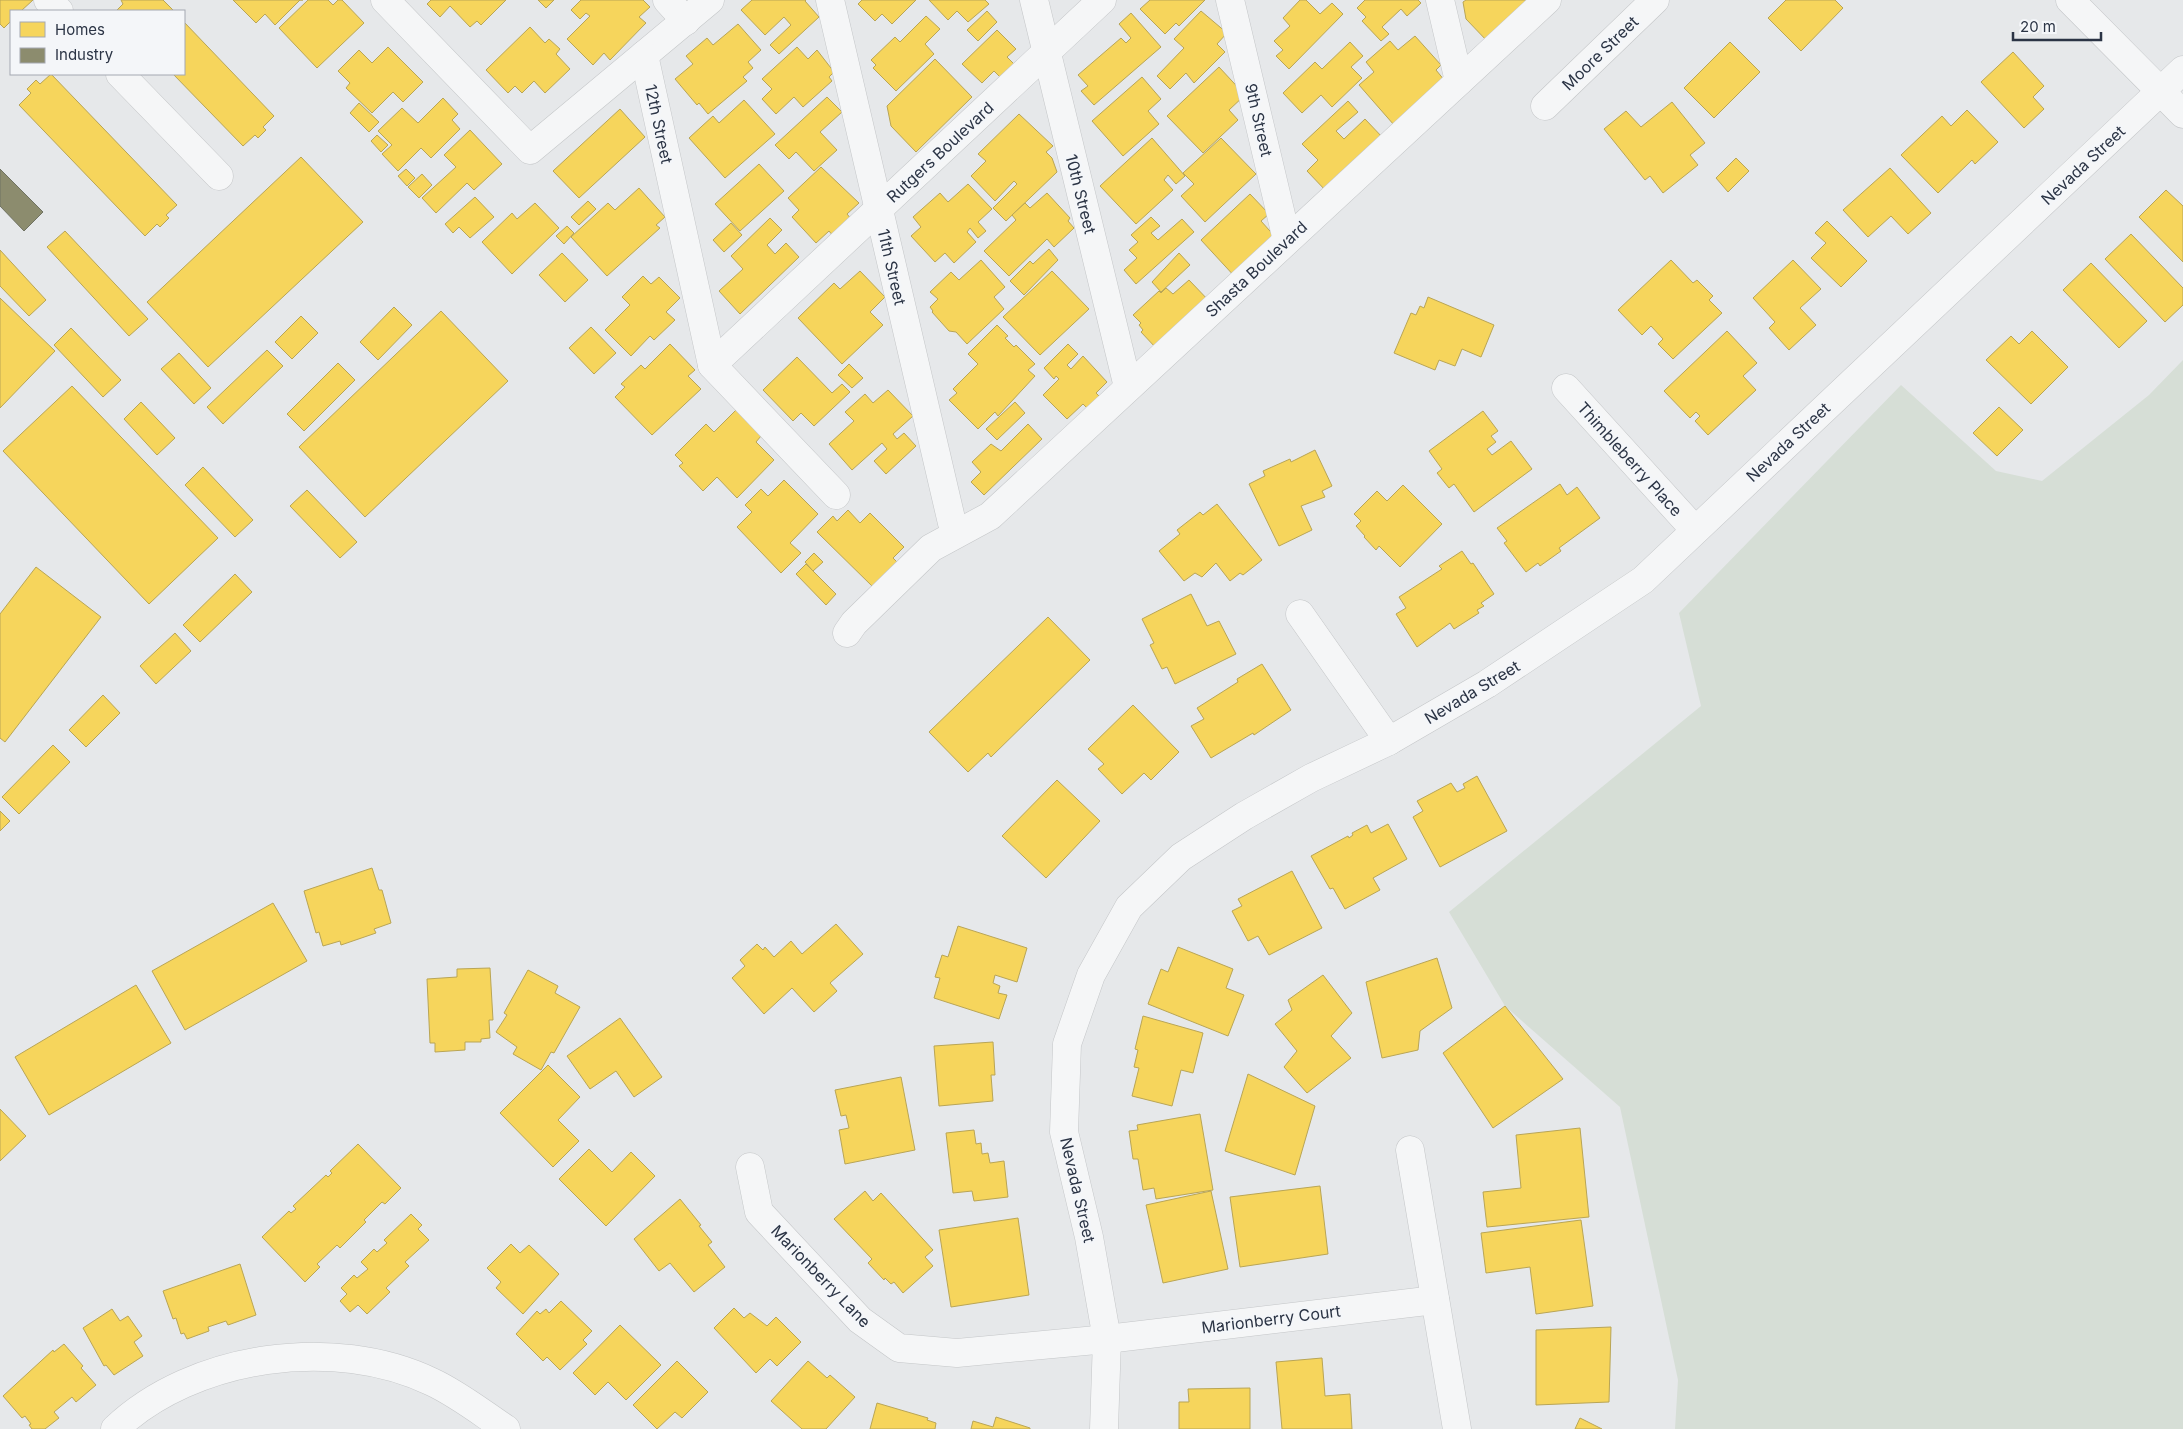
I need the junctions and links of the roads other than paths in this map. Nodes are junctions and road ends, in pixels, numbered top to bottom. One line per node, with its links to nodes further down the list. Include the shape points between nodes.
1 (48, 0): 13 (street)
2 (385, 0): 16 (street, 12th Street, via 530,150)
3 (668, 0): 14 (street)
4 (710, 0): 14 (street)
5 (830, 0): 24 (street, 11th Street)
6 (1034, 0): 15 (street, 10th Street)
7 (1102, 0): 15 (street, Rutgers Boulevard)
8 (1230, 0): 25 (street, 9th Street)
9 (1440, 0): 19 (street)
10 (1547, 0): 19 (street, Shasta Boulevard)
11 (1655, 0): 21 (street, Moore Street)
12 (2070, 0): 20 (street)
13 (58, 10)
14 (686, 21): 16 (street)
15 (1047, 52): 24 (street, Rutgers Boulevard); 27 (street, 10th Street)
16 (644, 55): 26 (street, 12th Street)
17 (2183, 70): 20 (street, Nevada Street)
18 (121, 75): 23 (street)
19 (1459, 81): 25 (street, Shasta Boulevard)
20 (2161, 91): 22 (street); 30 (street, Nevada Street)
21 (1546, 106)
22 (2183, 114)
23 (219, 176)
24 (879, 209): 26 (street, Rutgers Boulevard); 31 (street, 11th Street, via 952,523)
25 (1287, 240): 27 (street, Shasta Boulevard)
26 (712, 366): 29 (street)
27 (1128, 387): 31 (street, Shasta Boulevard, via 990,516)
28 (1566, 388): 30 (street, Thimbleberry Place)
29 (836, 495)
30 (1694, 530): 34 (street, Nevada Street, via 1643,580 1558,639)
31 (960, 531): 33 (street, Shasta Boulevard, via 931,548 854,622)
32 (1300, 614): 34 (street)
33 (847, 633)
34 (1389, 741): 38 (street, Nevada Street, via 1311,778 1244,816 1181,858 1129,907 1091,975 1067,1044 1064,1132 1089,1237)
35 (1410, 1150): 37 (street)
36 (750, 1167): 38 (street, Marionberry Lane, via 759,1212 860,1320 899,1348 957,1353)
37 (1435, 1300): 38 (street, Marionberry Court); 42 (street)
38 (1107, 1339): 41 (street, Nevada Street)
39 (115, 1429): 40 (street, via 132,1413 172,1388 216,1370 261,1361 317,1357 357,1359 396,1368 432,1382)
40 (506, 1429)
41 (1104, 1429)
42 (1457, 1429)

